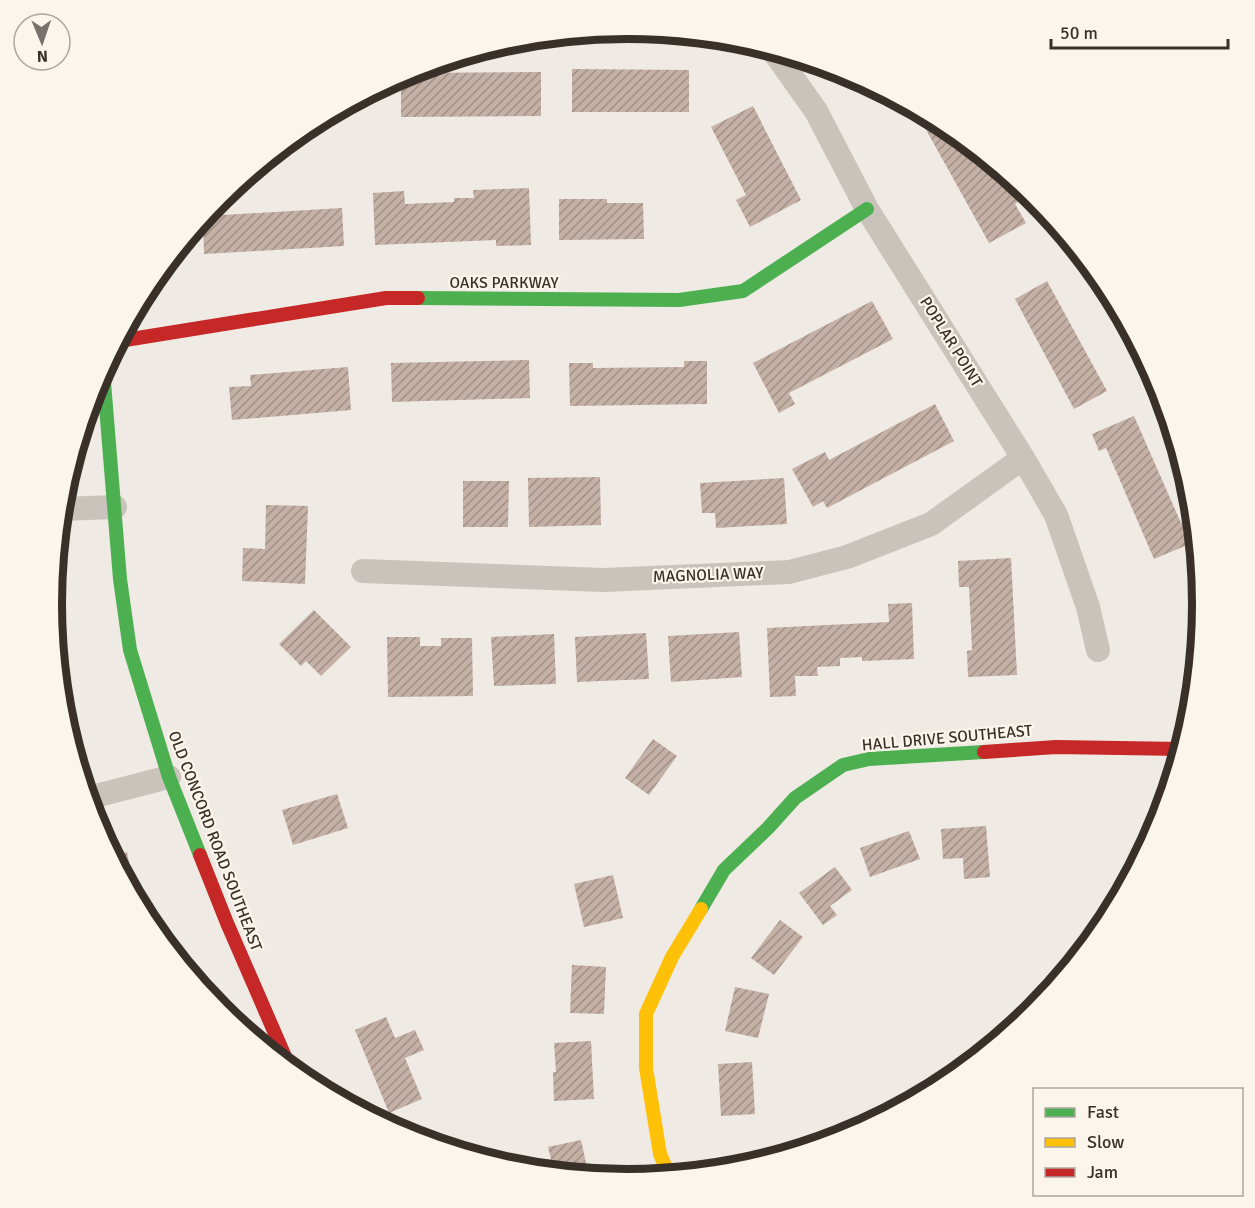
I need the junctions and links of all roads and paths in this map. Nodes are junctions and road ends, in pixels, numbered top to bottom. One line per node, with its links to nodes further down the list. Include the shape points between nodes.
1 (780, 60): 2 (street, POPLAR POINT, via 816,111)
2 (867, 209): 3 (street, OAKS PARKWAY, via 743,291 679,300 386,298); 5 (street, POPLAR POINT)
3 (128, 339)
4 (105, 391): 6 (street, OLD CONCORD ROAD SOUTHEAST)
5 (1023, 458): 8 (street, MAGNOLIA WAY, via 931,524 847,557 789,572 604,580); 9 (street, POPLAR POINT, via 1056,514 1088,607)
6 (115, 507): 7 (street); 11 (street, OLD CONCORD ROAD SOUTHEAST, via 130,650)
7 (71, 509)
8 (363, 571)
9 (1098, 650)
10 (1174, 748): 14 (street, HALL DRIVE SOUTHEAST, via 1056,747 869,759 843,765 795,798 724,870 672,957 646,1014 646,1068 660,1154)
11 (169, 777): 12 (street); 13 (street, OLD CONCORD ROAD SOUTHEAST)
12 (96, 796)
13 (283, 1051)
14 (666, 1168)

